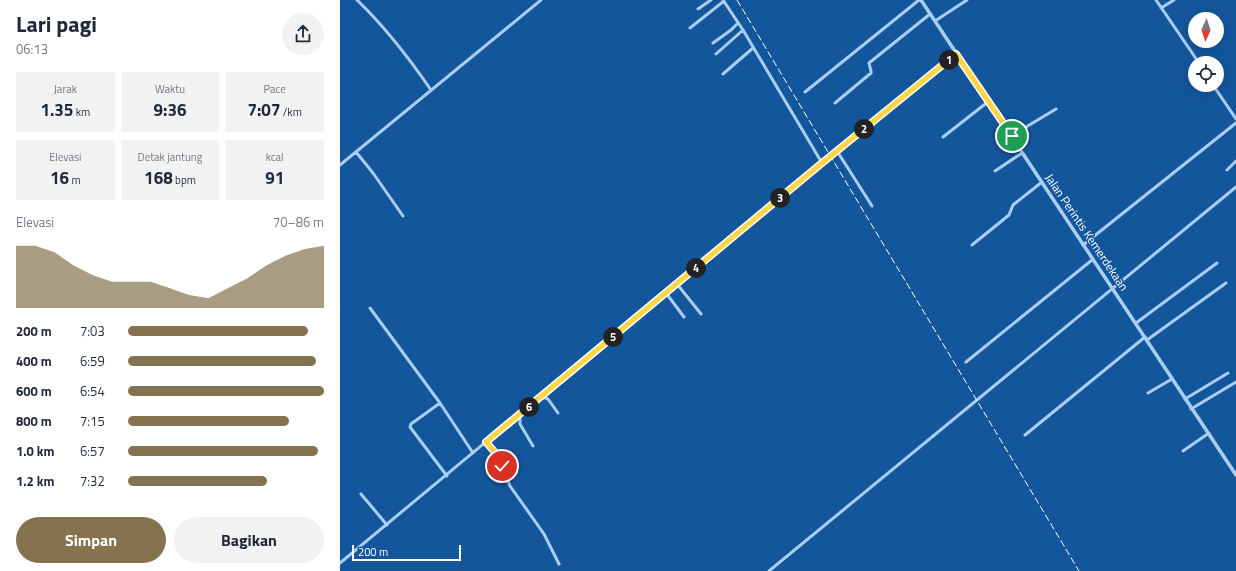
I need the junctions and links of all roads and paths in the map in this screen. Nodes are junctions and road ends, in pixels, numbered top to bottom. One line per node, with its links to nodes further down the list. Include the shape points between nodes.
1 (357, 0): 22 (street, via 396,43)
2 (541, 0): 22 (street)
3 (711, 0): 10 (street)
4 (724, 0): 13 (street); 14 (street)
5 (920, 0): 11 (street, Jalan Perintis Kemerdekaan); 23 (street)
6 (967, 0): 12 (street)
7 (1156, 0): 9 (street)
8 (1174, 0): 9 (street)
9 (1161, 8): 20 (street)
10 (698, 9)
11 (930, 14): 12 (street, Jalan Perintis Kemerdekaan); 26 (street, via 869,62 871,73)
12 (935, 21): 19 (street, Jalan Perintis Kemerdekaan)
13 (738, 23): 15 (street); 16 (street)
14 (690, 28)
15 (743, 30): 17 (street); 18 (street)
16 (713, 43)
17 (753, 48): 21 (street); 36 (street)
18 (716, 54)
19 (956, 54): 25 (street, Jalan Perintis Kemerdekaan); 32 (street)
20 (1194, 56)
21 (722, 74)
22 (431, 90): 33 (street)
23 (806, 92)
24 (1219, 92): 28 (street)
25 (989, 101): 30 (street, Jalan Perintis Kemerdekaan); 31 (street)
26 (835, 103)
27 (1056, 109): 30 (street)
28 (1236, 119)
29 (1236, 123): 45 (street)
30 (1012, 136): 34 (street, Jalan Perintis Kemerdekaan)
31 (943, 137)
32 (838, 150): 36 (street); 42 (street)
33 (356, 152): 37 (street); 43 (street)
34 (1022, 153): 39 (street); 40 (street, Jalan Perintis Kemerdekaan)
35 (1236, 161): 38 (street)
36 (822, 163): 49 (street)
37 (340, 165)
38 (1227, 170)
39 (995, 171)
40 (1042, 182): 44 (street, via 1013,205 1009,215); 45 (street, Jalan Perintis Kemerdekaan)
41 (1236, 187): 50 (street)
42 (872, 206)
43 (403, 216)
44 (972, 245)
45 (1083, 245): 46 (street, Jalan Perintis Kemerdekaan)
46 (1092, 260): 50 (street, Jalan Perintis Kemerdekaan); 57 (street)
47 (1217, 263): 55 (street)
48 (1226, 283): 56 (street)
49 (677, 284): 51 (street); 53 (street)
50 (1113, 290): 55 (street, Jalan Perintis Kemerdekaan); 80 (street)
51 (666, 293): 54 (street); 62 (street)
52 (370, 308): 64 (street)
53 (701, 314)
54 (684, 317)
55 (1136, 323): 56 (street, Jalan Perintis Kemerdekaan)
56 (1146, 338): 59 (street, Jalan Perintis Kemerdekaan); 69 (street)
57 (966, 362)
58 (1228, 373): 63 (street)
59 (1172, 379): 61 (street); 63 (street, Jalan Perintis Kemerdekaan)
60 (1236, 382): 65 (street)
61 (1148, 393)
62 (542, 396): 66 (street, via 548,399); 67 (street)
63 (1185, 399): 65 (street, Jalan Perintis Kemerdekaan)
64 (440, 403): 73 (street); 75 (street, via 410,426)
65 (1191, 409): 68 (street, Jalan Perintis Kemerdekaan)
66 (558, 413)
67 (518, 416): 70 (street); 71 (street)
68 (1209, 433): 72 (street); 74 (street, Jalan Perintis Kemerdekaan)
69 (1025, 435)
70 (486, 442): 73 (street); 79 (street, via 499,457 510,486 544,534)
71 (533, 446)
72 (1183, 451)
73 (473, 453): 75 (street)
74 (1236, 475)
75 (447, 476): 77 (street)
76 (361, 494): 77 (street)
77 (387, 525): 78 (street)
78 (340, 563)
79 (559, 564)
80 (769, 571)

